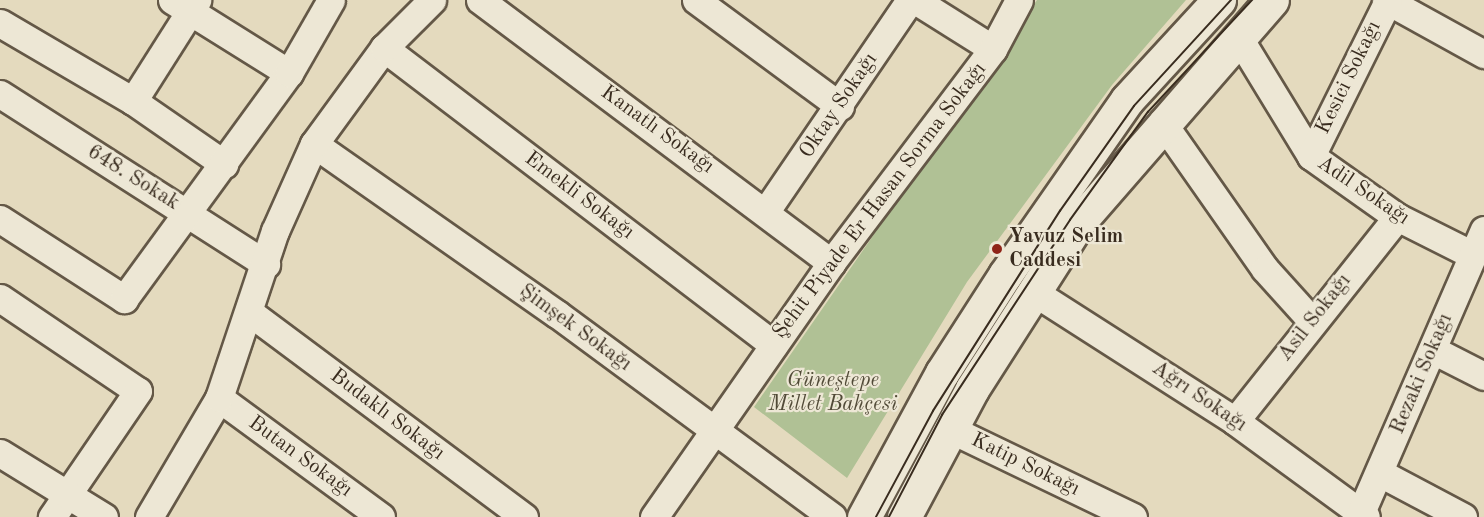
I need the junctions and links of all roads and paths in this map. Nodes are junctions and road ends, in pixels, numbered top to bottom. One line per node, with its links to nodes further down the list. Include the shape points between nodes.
1 (331, 0): 17 (street)
2 (432, 0): 14 (street)
3 (480, 0): 25 (street, Kanatlı Sokağı)
4 (696, 0): 20 (street)
5 (910, 0): 20 (street, Oktay Sokağı)
6 (915, 0): 15 (street)
7 (1019, 0): 15 (street, Şehit Piyade Er Hasan Sorma Sokağı)
8 (1219, 0): 55 (main road, via 1127,100 1005,275 942,374)
9 (1272, 0): 13 (main road)
10 (1387, 1): 16 (street); 23 (street, Kesici Sokağı)
11 (187, 4): 17 (street); 19 (street)
12 (0, 23): 19 (street)
13 (1239, 38): 21 (main road); 23 (street, Adil Sokağı)
14 (384, 48): 22 (street); 37 (street, Emekli Sokağı)
15 (993, 50): 31 (street, Şehit Piyade Er Hasan Sorma Sokağı)
16 (1484, 54)
17 (289, 73): 24 (street)
18 (0, 94): 26 (street, 648. Sokak)
19 (133, 101): 24 (street)
20 (840, 106): 25 (street, Oktay Sokağı)
21 (1162, 122): 33 (main road, via 1079,222); 36 (street, via 1265,269)
22 (314, 144): 32 (street, via 274,231); 43 (street, Şimşek Sokağı, via 557,314)
23 (1311, 156): 27 (street, Adil Sokağı)
24 (224, 164): 26 (street)
25 (766, 211): 31 (street, Kanatlı Sokağı)
26 (187, 212): 28 (street, via 124,298); 32 (street, 648. Sokak)
27 (1397, 217): 30 (street, Adil Sokağı); 36 (street, Asil Sokağı)
28 (0, 219)
29 (1484, 230): 30 (street, Rezaki Sokağı)
30 (1473, 255): 38 (street, Rezaki Sokağı)
31 (831, 263): 37 (street, Şehit Piyade Er Hasan Sorma Sokağı)
32 (266, 264): 35 (street)
33 (1032, 291): 41 (street, Ağrı Sokağı); 42 (main road)
34 (0, 298): 46 (street, via 138,391)
35 (249, 312): 40 (street); 52 (street, Budaklı Sokağı)
36 (1312, 321): 41 (street, Asil Sokağı)
37 (774, 345): 43 (street, Şehit Piyade Er Hasan Sorma Sokağı)
38 (1433, 350): 39 (street); 45 (street, Rezaki Sokağı)
39 (1484, 376)
40 (219, 398): 47 (street); 51 (street, Butan Sokağı)
41 (1235, 421): 48 (street, Ağrı Sokağı)
42 (950, 429): 56 (main road); 57 (street, Katip Sokağı)
43 (713, 432): 53 (street, Şehit Piyade Er Hasan Sorma Sokağı); 54 (street, Şimşek Sokağı)
44 (0, 453): 46 (street)
45 (1380, 473): 48 (street, Rezaki Sokağı); 58 (street)
46 (67, 495): 49 (street); 50 (street)
47 (156, 514)
48 (1362, 516)
49 (52, 517)
50 (104, 517)
51 (381, 517)
52 (524, 517)
53 (654, 517)
54 (832, 517)
55 (864, 517)
56 (904, 517)
57 (1133, 517)
58 (1463, 517)

